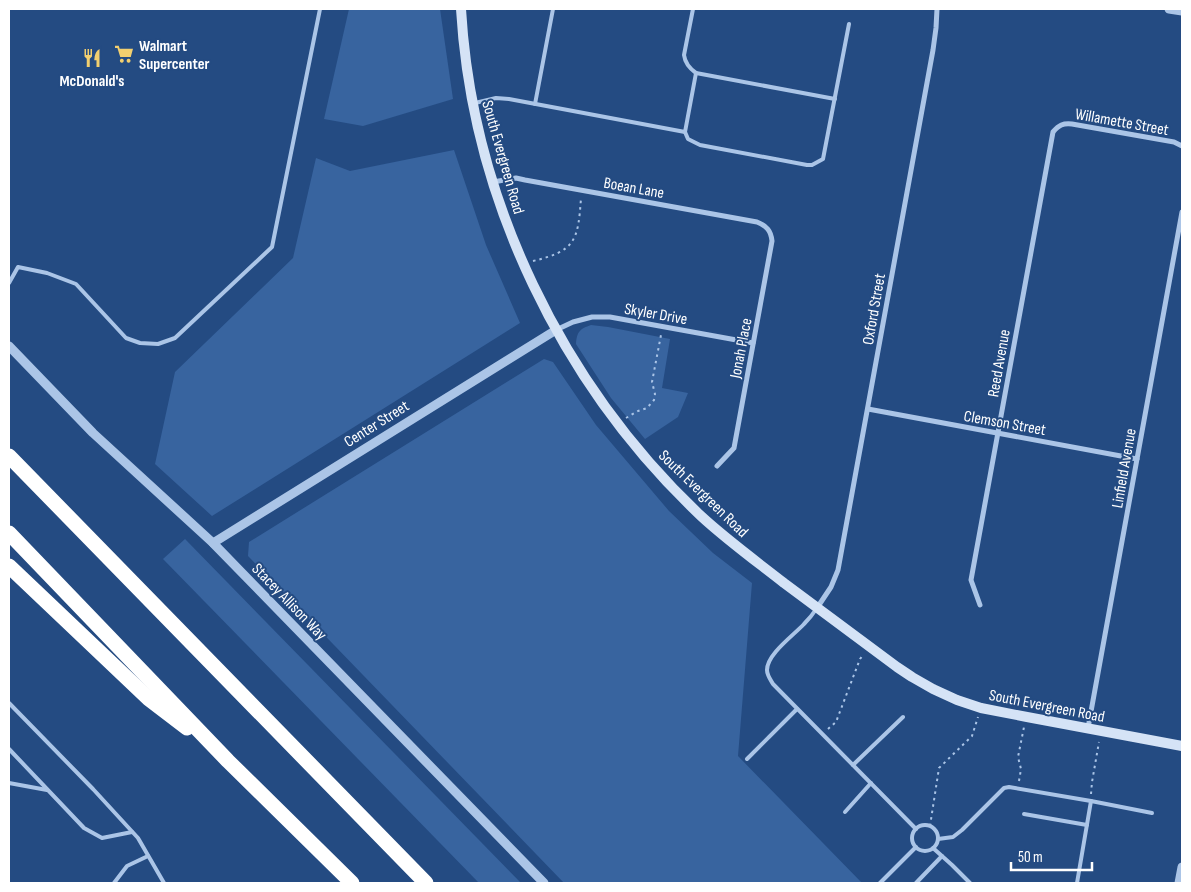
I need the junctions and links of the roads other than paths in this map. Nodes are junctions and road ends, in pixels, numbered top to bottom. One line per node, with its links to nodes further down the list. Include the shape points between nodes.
1 (320, 9): 19 (lane, via 272,247 175,338 158,344 126,338 76,284 47,273 18,267)
2 (460, 9): 11 (main road, South Evergreen Road)
3 (553, 9): 12 (lane)
4 (693, 9): 9 (lane, via 684,55 689,68)
5 (937, 9): 23 (street, Oxford Street, via 934,50)
6 (1170, 9): 7 (street)
7 (1182, 11)
8 (849, 24): 10 (lane)
9 (696, 73): 10 (lane); 14 (lane)
10 (835, 99): 14 (lane, via 823,159 812,165 700,145 688,139)
11 (473, 104): 12 (lane, via 496,98); 16 (main road, South Evergreen Road)
12 (535, 104): 14 (lane)
13 (1058, 126): 15 (street, Willamette Street, via 1072,124); 24 (street, Reed Avenue, via 1053,132)
14 (685, 132)
15 (1182, 146)
16 (492, 182): 18 (street, Boean Lane, via 516,178 757,222); 20 (main road, South Evergreen Road, via 523,264)
17 (1182, 212): 26 (street, Linfield Avenue)
18 (768, 229): 21 (street, Jonah Place, via 772,241)
19 (9, 282)
20 (556, 330): 21 (street, Skyler Drive, via 592,317 610,317); 29 (street, Center Street); 32 (main road, South Evergreen Road, via 603,404 665,480 734,546)
21 (753, 343): 27 (street, Jonah Place, via 734,448)
22 (9, 346): 29 (street, Stacey Allison Way, via 93,433)
23 (868, 409): 24 (street, Clemson Street); 32 (street, Oxford Street, via 838,570)
24 (998, 433): 26 (street, Clemson Street); 31 (street, Reed Avenue, via 971,580)
25 (9, 456): 61 (highway)
26 (1137, 459): 36 (street, Linfield Avenue)
27 (717, 466)
28 (9, 533): 40 (highway)
29 (213, 543): 62 (street, Stacey Allison Way)
30 (9, 566): 40 (highway, via 150,699)
31 (980, 605)
32 (817, 608): 34 (lane, via 773,655 766,668 773,684); 36 (main road, South Evergreen Road, via 933,690 981,708)
33 (9, 703): 51 (lane)
34 (797, 708): 39 (lane); 41 (lane)
35 (903, 717): 41 (lane)
36 (1088, 728): 37 (main road, South Evergreen Road)
37 (1182, 746)
38 (9, 749): 44 (lane)
39 (747, 759)
40 (228, 761): 60 (highway)
41 (853, 765): 43 (lane)
42 (9, 783): 44 (lane)
43 (871, 783): 46 (lane); 50 (lane)
44 (47, 790): 51 (lane, via 84,828 102,838)
45 (1091, 801): 47 (lane); 49 (lane); 52 (lane, via 1009,786 953,837)
46 (845, 812)
47 (1152, 813)
48 (1024, 814): 49 (lane)
49 (1087, 825): 66 (lane)
50 (916, 829): 52 (lane, via 930,826); 53 (lane, via 913,835)
51 (132, 832): 55 (lane)
52 (938, 839): 54 (lane)
53 (916, 847): 54 (lane, via 927,851); 63 (lane)
54 (933, 848): 56 (lane)
55 (148, 856): 58 (lane, via 127,866); 59 (lane)
56 (942, 856): 64 (lane); 65 (lane)
57 (1182, 867): 67 (street)
58 (114, 883)
59 (164, 883)
60 (352, 883)
61 (426, 883)
62 (544, 883)
63 (880, 883)
64 (916, 883)
65 (970, 883)
66 (1077, 883)
67 (1179, 883)

